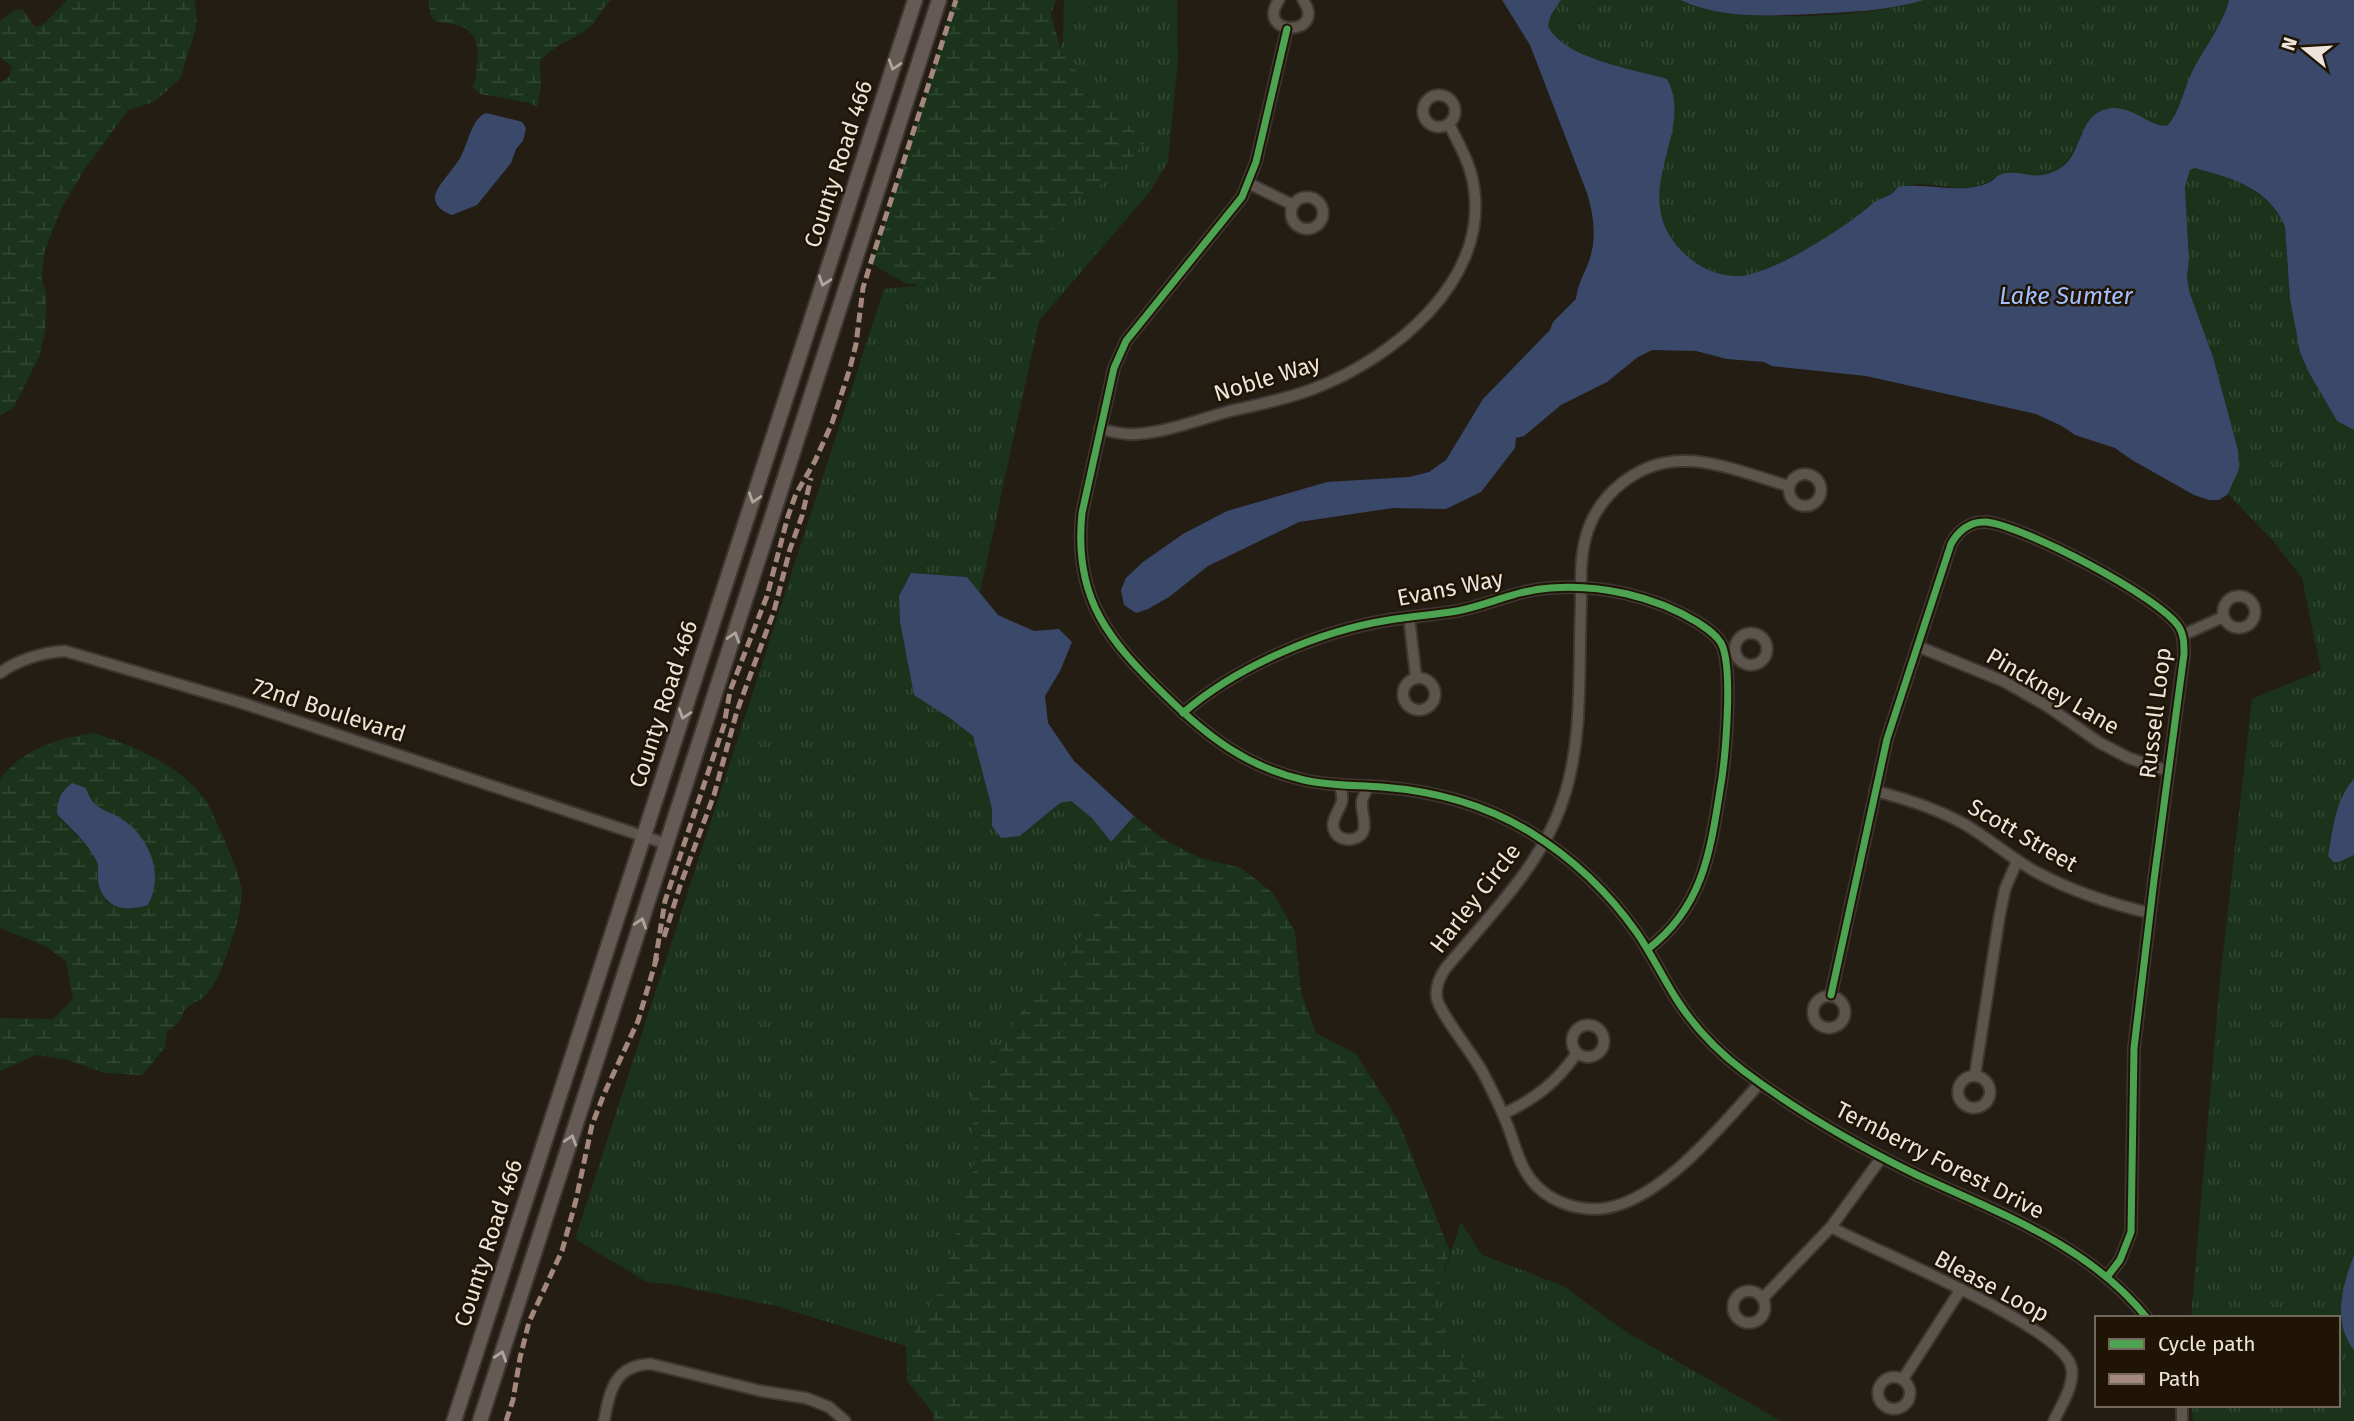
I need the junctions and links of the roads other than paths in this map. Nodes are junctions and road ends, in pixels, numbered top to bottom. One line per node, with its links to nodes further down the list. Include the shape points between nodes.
1 (915, 0): 23 (main road, County Road 466, one-way to 23)
2 (939, 0): 25 (main road, County Road 466, one-way to 2)
3 (1279, 0): 5 (street, via 1275,19)
4 (1303, 0): 5 (street, via 1307,19 1299,27)
5 (1287, 29): 7 (street, Ternberry Forest Drive)
6 (1449, 124): 9 (street, Noble Way, via 1472,178 1475,230 1457,277 1410,330 1366,362 1311,390 1144,433)
7 (1248, 183): 8 (street); 9 (street, Ternberry Forest Drive, via 1231,211 1126,341 1114,368)
8 (1293, 205)
9 (1100, 429): 18 (street, Ternberry Forest Drive, via 1082,513 1083,571 1100,618 1120,650)
10 (1789, 486): 11 (street, Harley Circle, via 1697,461 1645,469 1618,485 1597,509 1585,539)
11 (1581, 588): 12 (street, Evans Way, via 1548,588 1456,611); 24 (street, Harley Circle, via 1572,766); 28 (street, Evans Way, via 1616,591 1671,609 1706,628 1730,652 1725,758 1700,881 1674,926)
12 (1409, 617): 17 (street); 18 (street, Evans Way, via 1364,625 1287,651 1235,677)
13 (2223, 617): 14 (street)
14 (2183, 635): 15 (street, Russell Loop, via 2174,621 2113,578 2048,543 1986,522 1964,528 1951,544); 19 (street, Russell Loop)
15 (1917, 646): 19 (street, Pinckney Lane, via 2003,681 2099,743); 22 (street, Russell Loop, via 1886,739)
16 (0, 673): 23 (street, 72nd Boulevard, via 65,650)
17 (1416, 677)
18 (1183, 713): 20 (street, Ternberry Forest Drive, via 1205,733 1253,762 1305,780)
19 (2168, 771): 27 (street, Russell Loop)
20 (1340, 785): 21 (street, Ternberry Forest Drive); 21 (street, via 1342,797 1332,822 1338,835 1351,840 1366,825 1361,808)
21 (1369, 786): 24 (street, Ternberry Forest Drive, via 1412,790 1474,806)
22 (1875, 791): 26 (street, Scott Street, via 1949,817); 29 (street, Russell Loop)
23 (644, 836): 25 (street, 72nd Boulevard); 41 (main road, County Road 466)
24 (1543, 842): 28 (street, Ternberry Forest Drive, via 1602,891); 33 (street, Harley Circle, via 1522,876 1445,969 1436,992 1440,1008 1482,1071)
25 (667, 844): 42 (main road, County Road 466, one-way to 25)
26 (2017, 861): 27 (street, Scott Street, via 2078,891); 31 (street, via 1999,919)
27 (2150, 913): 36 (street, Russell Loop, via 2134,1048 2132,1220 2124,1252)
28 (1648, 949): 32 (street, Ternberry Forest Drive, via 1689,1018 1724,1055)
29 (1831, 995)
30 (1577, 1053): 33 (street, via 1550,1085)
31 (1975, 1075)
32 (1760, 1083): 33 (street, Harley Circle, via 1695,1153 1658,1184 1631,1202 1606,1209 1570,1206 1542,1191 1520,1161); 34 (street, Ternberry Forest Drive)
33 (1503, 1114)
34 (1882, 1157): 35 (street); 36 (street, Ternberry Forest Drive, via 2047,1236)
35 (1831, 1227): 37 (street, Blease Loop); 38 (street)
36 (2106, 1277): 39 (street, Ternberry Forest Drive)
37 (1961, 1289): 40 (street); 45 (street, Blease Loop, via 2026,1324 2068,1359 2070,1385)
38 (1763, 1298)
39 (2145, 1316)
40 (1903, 1379)
41 (454, 1421)
42 (480, 1421)
43 (604, 1421): 44 (street, via 616,1380 631,1368 651,1364 806,1398 829,1407)
44 (845, 1421)
45 (2054, 1421)

